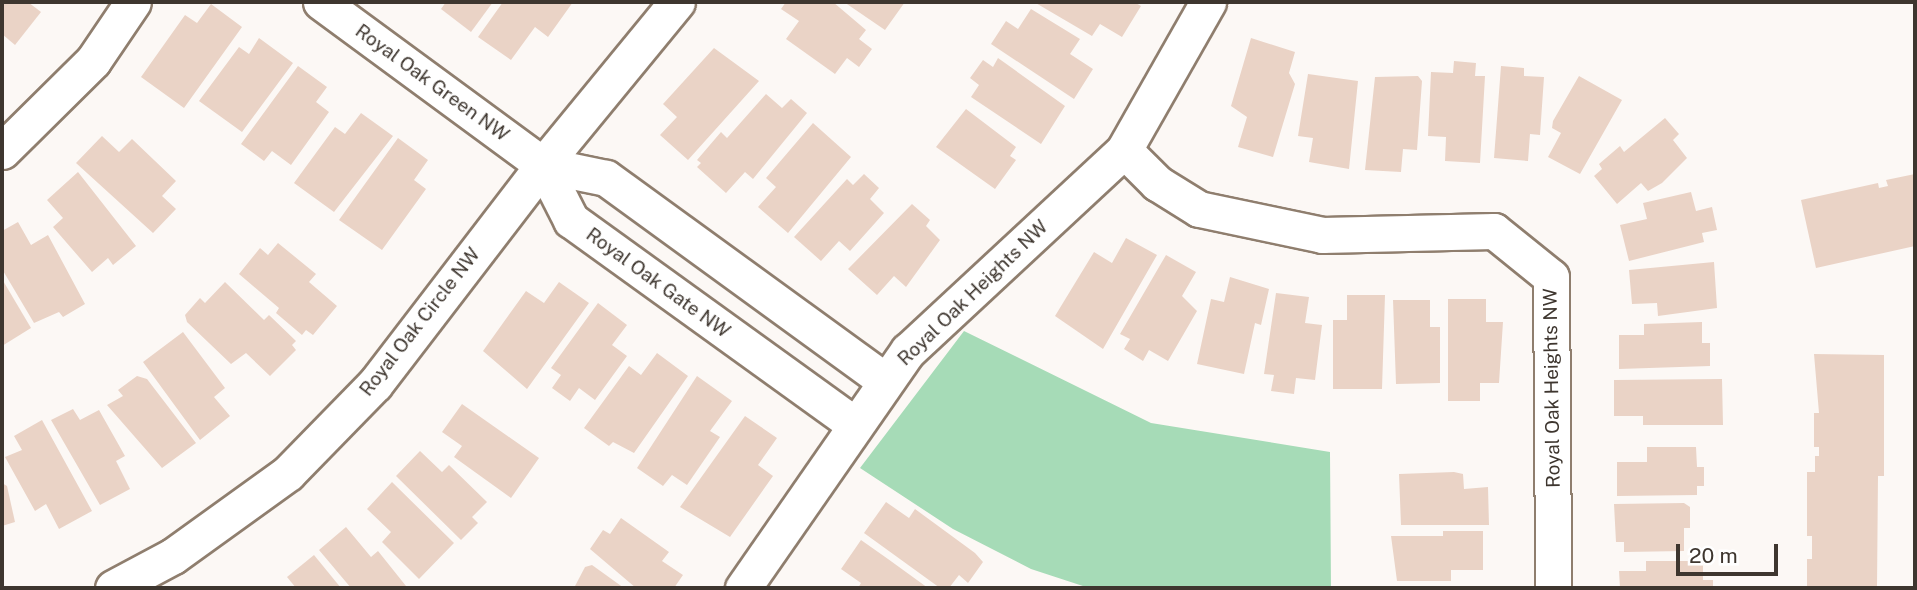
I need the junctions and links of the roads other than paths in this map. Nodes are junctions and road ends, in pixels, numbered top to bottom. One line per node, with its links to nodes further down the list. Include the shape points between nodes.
1 (133, 2): 6 (street, via 93,61)
2 (321, 2): 7 (street, Royal Oak Green NW)
3 (677, 2): 7 (street, Royal Oak Circle NW)
4 (1208, 2): 5 (street, Royal Oak Heights NW)
5 (1124, 150): 8 (street, Royal Oak Heights NW, via 908,351); 12 (street, Royal Oak Heights NW, via 1157,183 1199,209 1322,235 1494,231 1551,277)
6 (2, 151)
7 (543, 165): 8 (street, via 606,178); 9 (street, Royal Oak Gate NW, via 572,220); 10 (street, Royal Oak Circle NW, via 375,384 288,473 173,556)
8 (884, 380): 9 (street, Royal Oak Heights NW)
9 (854, 424): 11 (street, Royal Oak Heights NW)
10 (113, 588)
11 (743, 588)
12 (1553, 588)

